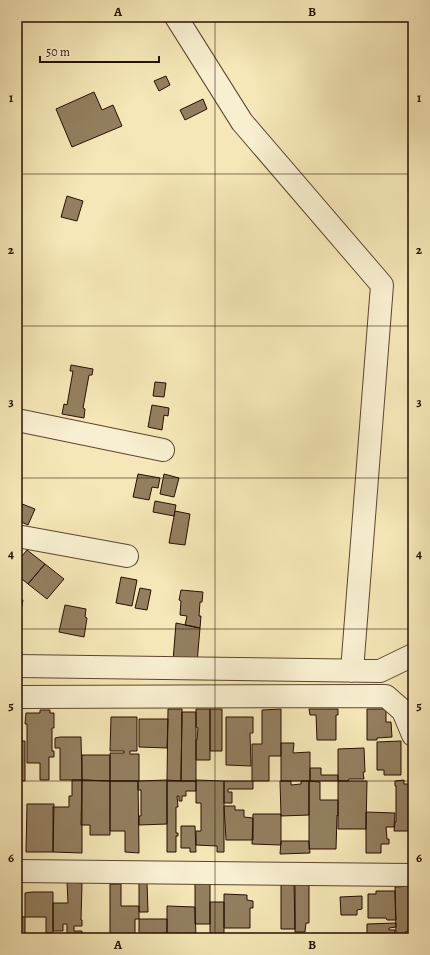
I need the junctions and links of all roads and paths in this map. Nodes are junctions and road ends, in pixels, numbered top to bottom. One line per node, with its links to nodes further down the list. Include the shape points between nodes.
1 (176, 17): 8 (street, via 242,122 382,285)
2 (17, 420): 3 (street)
3 (163, 450)
4 (17, 536): 5 (street)
5 (127, 556)
6 (413, 655): 8 (street, via 380,671)
7 (17, 666): 8 (street)
8 (352, 671)
9 (17, 697): 10 (street, via 386,696 403,711)
10 (413, 735)
11 (17, 871): 12 (street)
12 (413, 875)

